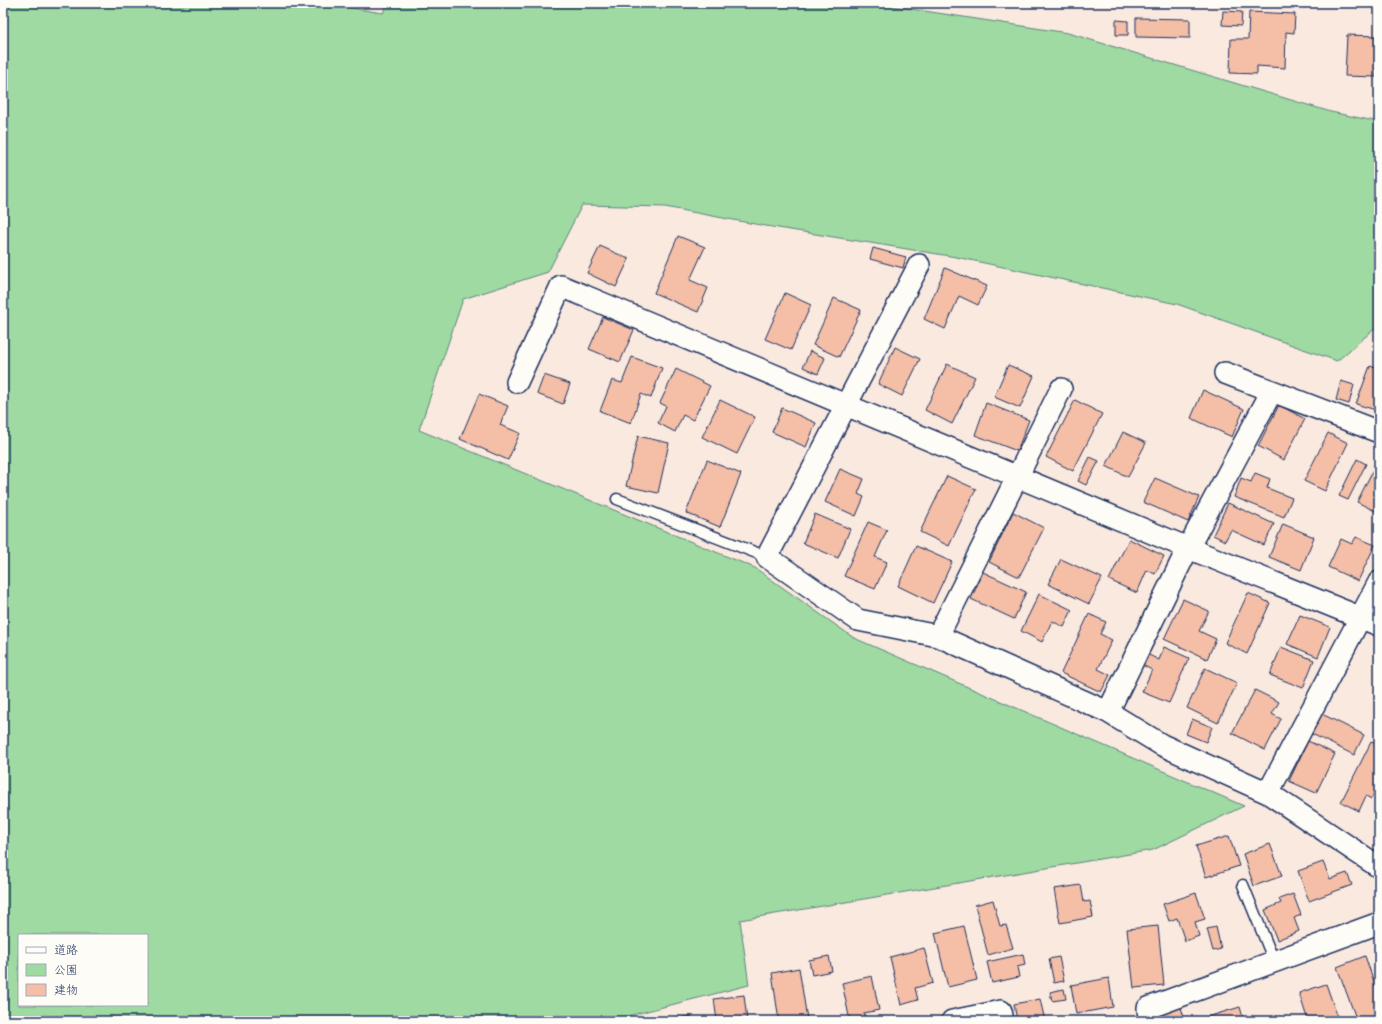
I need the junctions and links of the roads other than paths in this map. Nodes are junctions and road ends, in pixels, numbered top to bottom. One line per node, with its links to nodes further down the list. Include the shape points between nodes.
1 (919, 265): 6 (street)
2 (1225, 373): 5 (street)
3 (517, 382): 6 (street, via 561,286)
4 (1061, 389): 8 (street)
5 (1272, 391): 7 (street); 10 (street)
6 (847, 405): 8 (street); 11 (street)
7 (1379, 432)
8 (1017, 476): 10 (street); 15 (street)
9 (617, 499): 11 (lane)
10 (1188, 548): 13 (street); 16 (street)
11 (767, 557): 15 (street, via 858,620)
12 (1379, 582): 13 (street)
13 (1360, 618): 14 (street); 17 (street)
14 (1379, 626)
15 (938, 636): 16 (street)
16 (1108, 712): 17 (street, via 1162,745)
17 (1268, 793): 18 (street)
18 (1379, 866)
19 (1243, 885): 21 (lane)
20 (1379, 922): 21 (street)
21 (1274, 961): 24 (street, via 1148,1008)
22 (952, 1021): 23 (street, via 1001,1011)
23 (1003, 1021)
24 (1149, 1021)

